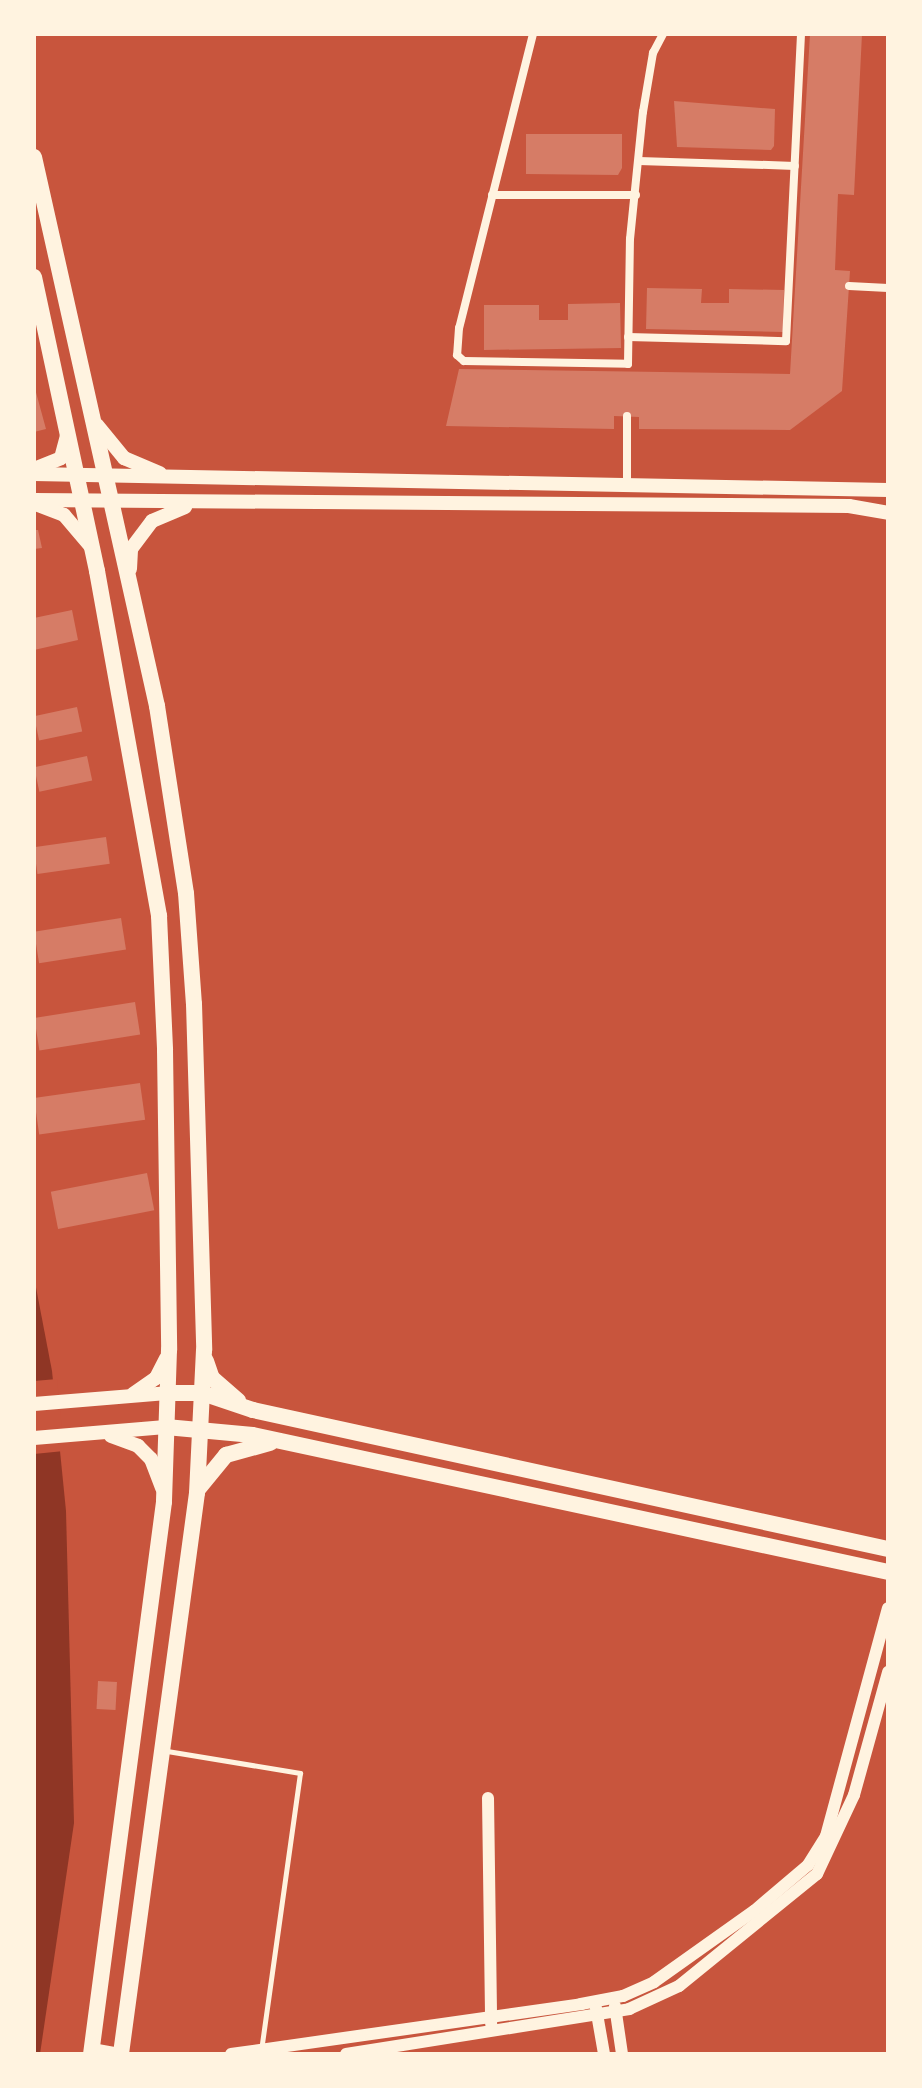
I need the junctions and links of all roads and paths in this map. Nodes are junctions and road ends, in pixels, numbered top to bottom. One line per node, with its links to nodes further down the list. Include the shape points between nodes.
1 (533, 34): 7 (street)
2 (663, 34): 5 (street, via 653,53)
3 (801, 34): 6 (street)
4 (34, 157): 14 (main road)
5 (639, 161): 6 (street); 8 (street)
6 (795, 166): 12 (street, via 793,284 786,341)
7 (492, 195): 8 (street); 12 (street, via 457,355 477,363 628,368)
8 (636, 195): 12 (street)
9 (34, 277): 15 (main road)
10 (849, 286): 11 (street)
11 (888, 288)
12 (628, 337)
13 (627, 416): 20 (street)
14 (97, 425): 18 (main road); 19 (main road, via 136,467)
15 (66, 428): 16 (main road, via 61,458); 17 (main road)
16 (34, 472): 17 (main road)
17 (77, 476): 18 (main road); 23 (main road)
18 (108, 477): 19 (main road); 24 (main road)
19 (179, 479): 20 (main road)
20 (627, 485): 21 (main road)
21 (888, 490)
22 (34, 502): 23 (main road); 27 (main road, via 64,515)
23 (82, 502): 24 (main road); 27 (main road)
24 (113, 503): 25 (main road); 28 (main road)
25 (197, 503): 26 (main road, via 849,506); 28 (main road, via 152,521 131,549)
26 (888, 513)
27 (92, 549): 29 (main road, via 159,916)
28 (129, 578): 30 (main road, via 157,706 186,893)
29 (169, 1350): 31 (main road); 33 (main road, via 156,1378)
30 (204, 1350): 32 (main road); 35 (main road, via 212,1378)
31 (176, 1393): 32 (main road); 33 (main road); 36 (main road); 37 (main road, via 194,1398)
32 (202, 1393): 35 (main road); 37 (main road)
33 (130, 1395): 34 (main road)
34 (34, 1404)
35 (253, 1410): 43 (main road)
36 (167, 1419): 37 (main road); 38 (main road); 41 (main road)
37 (194, 1421): 40 (main road); 42 (main road)
38 (85, 1433): 39 (main road); 41 (main road, via 138,1446 151,1459)
39 (34, 1438)
40 (282, 1441): 42 (main road, via 226,1455); 44 (main road)
41 (164, 1493): 53 (main road)
42 (197, 1493): 47 (main road)
43 (888, 1549)
44 (888, 1572)
45 (888, 1608): 49 (street, via 842,1790 826,1836 808,1865 754,1911)
46 (888, 1672): 49 (street, via 854,1795 817,1874 679,1986)
47 (164, 1751): 52 (lane, via 300,1773); 54 (main road)
48 (488, 1798): 51 (street)
49 (614, 2004): 50 (street); 58 (street)
50 (596, 2007): 51 (street); 57 (street)
51 (491, 2024): 52 (street); 56 (street)
52 (261, 2051): 55 (street)
53 (92, 2052): 54 (street)
54 (120, 2054)
55 (231, 2054)
56 (346, 2054)
57 (604, 2054)
58 (622, 2054)

